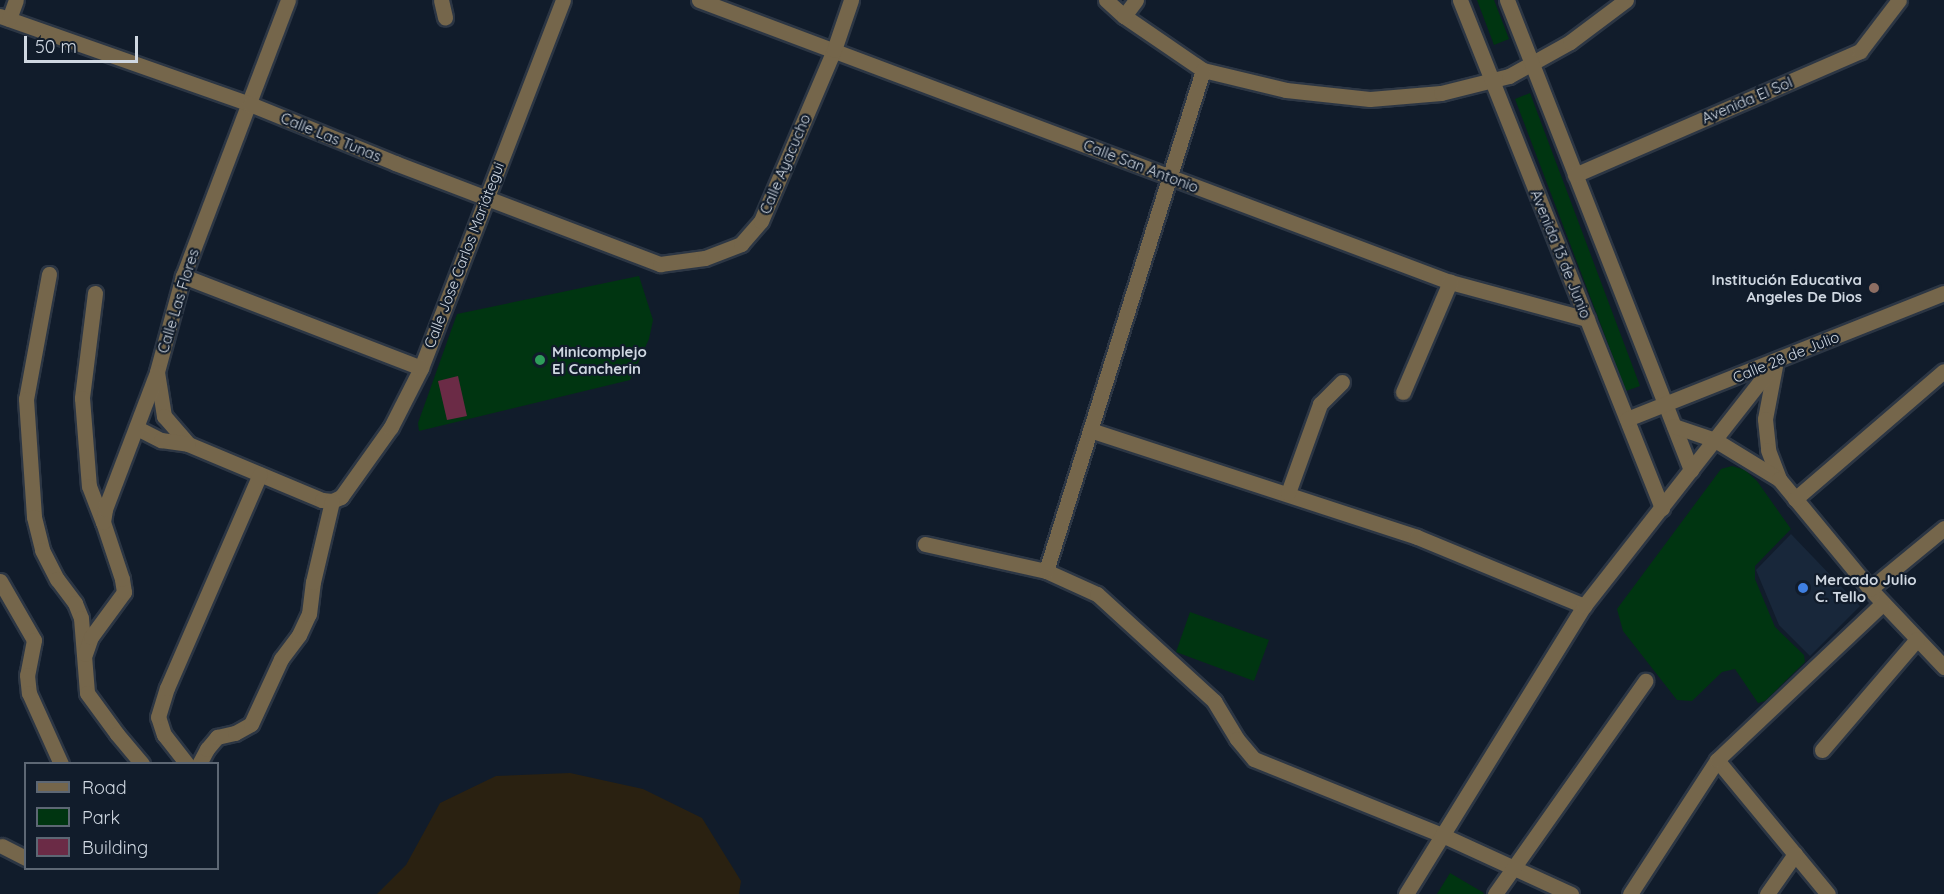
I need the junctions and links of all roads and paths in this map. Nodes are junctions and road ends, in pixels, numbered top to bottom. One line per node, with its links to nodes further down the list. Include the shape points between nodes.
1 (16, 0): 14 (street)
2 (288, 0): 20 (street, Calle Las Flores)
3 (441, 0): 15 (street)
4 (563, 0): 23 (street, Calle Jose Carlos Mariátegui)
5 (699, 0): 16 (street, Calle San Antonio)
6 (851, 0): 16 (street, Calle Ayacucho)
7 (1106, 0): 13 (street)
8 (1136, 0): 13 (street)
9 (1460, 0): 19 (street, Avenida 13 de Junio)
10 (1507, 0): 17 (street)
11 (1626, 0): 17 (street, via 1570,42)
12 (1899, 0): 21 (street, Avenida El Sol, via 1860,51)
13 (1124, 16): 18 (street)
14 (4, 17): 20 (street, Calle Las Tunas)
15 (445, 18)
16 (834, 50): 22 (street, Calle San Antonio); 24 (street, Calle Ayacucho, via 761,220 741,244 705,258)
17 (1532, 64): 19 (street); 21 (street)
18 (1203, 70): 19 (street, via 1286,90 1370,99 1441,93); 22 (street)
19 (1492, 80): 30 (street, Avenida 13 de Junio)
20 (250, 104): 23 (street, Calle Las Tunas); 26 (street, Calle Las Flores)
21 (1575, 175): 37 (street)
22 (1169, 177): 27 (street, Calle San Antonio); 41 (street)
23 (486, 199): 24 (street, Calle Las Tunas); 32 (street, Calle Jose Carlos Mariátegui)
24 (660, 264)
25 (49, 274): 60 (street, via 26,399 34,517 42,550 81,618)
26 (183, 276): 32 (street); 34 (street, Calle Las Flores)
27 (1450, 282): 30 (street, Calle San Antonio); 36 (street)
28 (95, 293): 51 (street, via 82,398 88,486)
29 (1944, 293): 31 (street, Calle 28 de Julio)
30 (1587, 319): 38 (street, Avenida 13 de Junio)
31 (1776, 360): 37 (street, Calle 28 de Julio); 42 (street); 46 (street, via 1765,419 1768,450)
32 (421, 368): 48 (street, Calle Jose Carlos Mariátegui, via 391,427)
33 (1944, 371): 49 (street)
34 (157, 372): 40 (street); 43 (street, Calle Las Flores, via 164,416)
35 (1342, 382): 47 (street, via 1320,404)
36 (1403, 392)
37 (1665, 404): 38 (street, Calle 28 de Julio); 39 (street)
38 (1627, 419): 50 (street, Avenida 13 de Junio)
39 (1674, 426): 42 (street); 44 (street)
40 (137, 428): 43 (street, via 161,441); 51 (street)
41 (1090, 430): 47 (street); 54 (street)
42 (1715, 440): 44 (street); 46 (street)
43 (188, 444): 45 (street, Calle Las Flores)
44 (1691, 470): 50 (street)
45 (260, 474): 48 (street, Calle Las Flores, via 322,500); 67 (street, via 167,687 158,717 164,735)
46 (1779, 479): 49 (street)
47 (1288, 493): 58 (street, via 1417,537)
48 (337, 499): 68 (street, via 313,582 309,614 299,635 281,658 251,723 218,737)
49 (1795, 499): 56 (street)
50 (1662, 508): 58 (street)
51 (103, 522): 60 (street, via 123,592 91,637)
52 (1944, 528): 56 (street)
53 (925, 544): 54 (street)
54 (1046, 571): 69 (street, via 1097,594 1214,701 1254,759)
55 (0, 581): 65 (street, via 34,640 27,675 29,693)
56 (1870, 589): 57 (street)
57 (1883, 603): 59 (street); 64 (street)
58 (1584, 606): 69 (street)
59 (1917, 639): 61 (street); 63 (street)
60 (83, 661): 66 (street, via 87,693)
61 (1944, 667)
62 (1645, 681): 73 (street)
63 (1822, 750)
64 (1717, 760): 71 (street); 77 (street)
65 (60, 762)
66 (140, 762)
67 (185, 762)
68 (200, 762)
69 (1442, 835): 73 (street); 74 (street)
70 (2, 846): 72 (street)
71 (1795, 854): 78 (street); 79 (street)
72 (24, 857)
73 (1512, 868): 75 (street); 76 (street)
74 (1406, 894)
75 (1495, 894)
76 (1571, 894)
77 (1630, 894)
78 (1767, 894)
79 (1828, 894)

